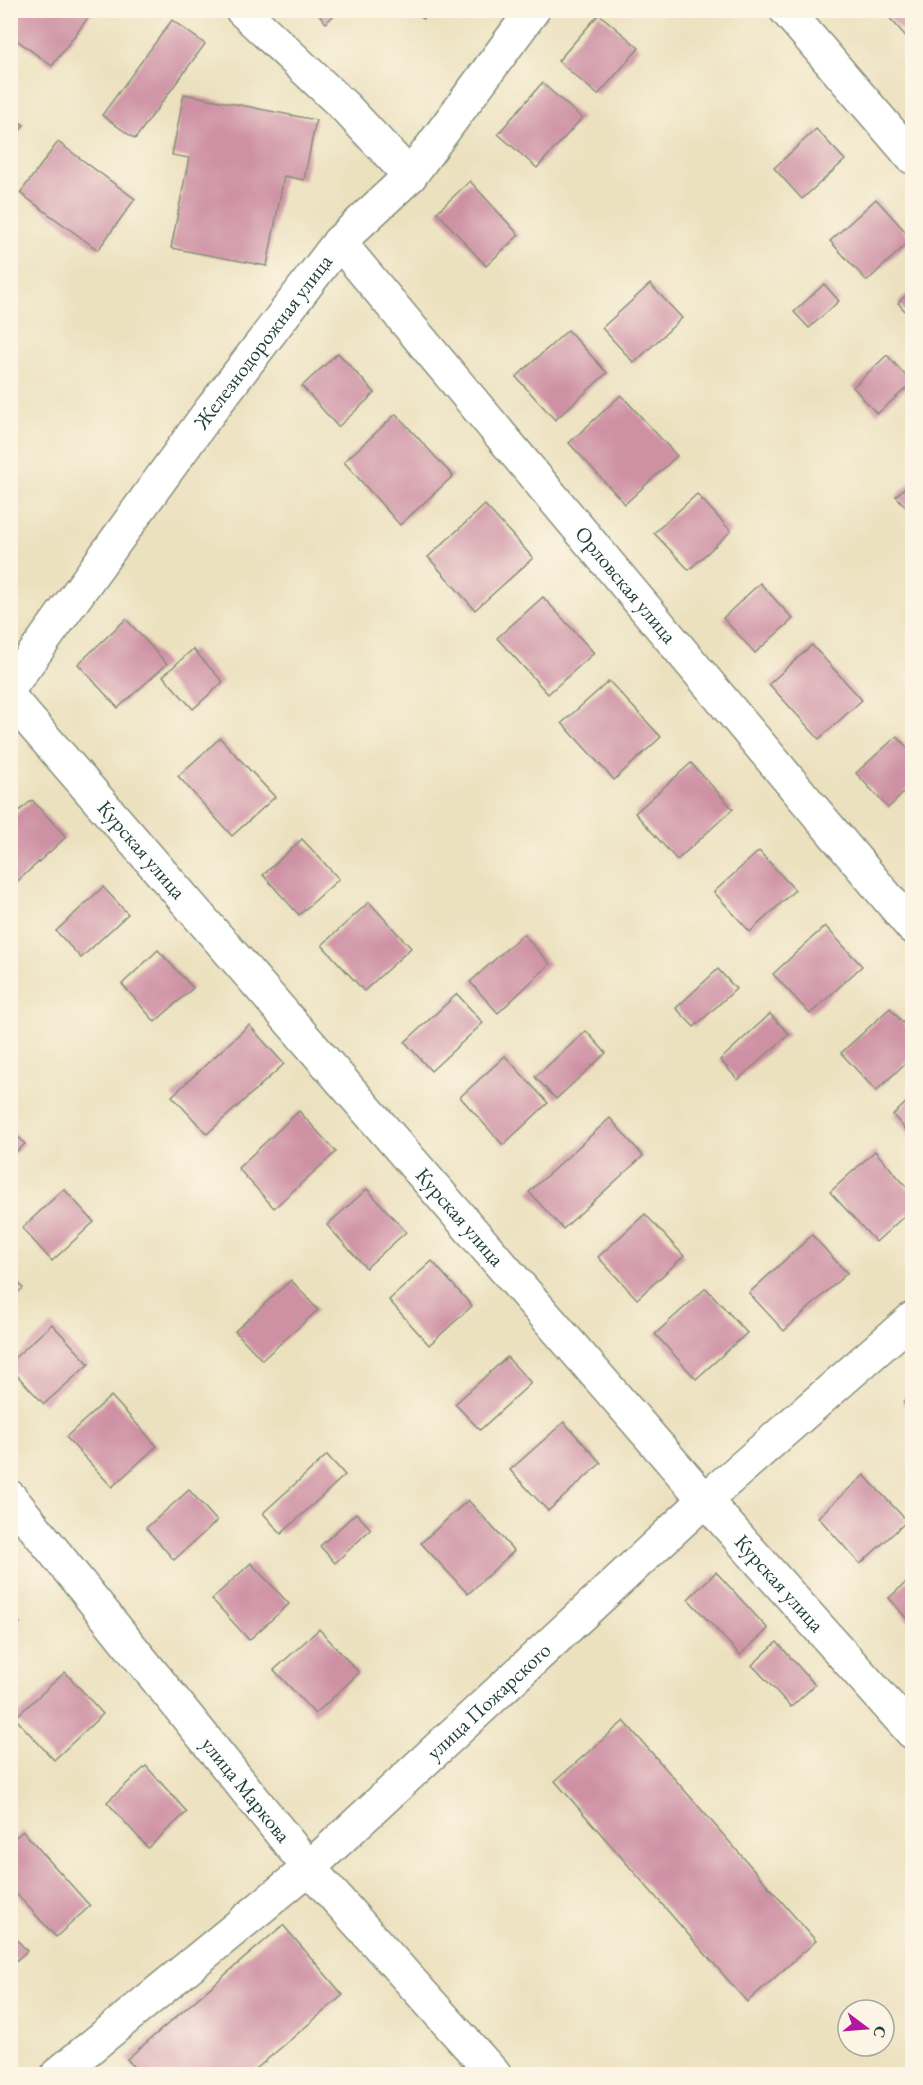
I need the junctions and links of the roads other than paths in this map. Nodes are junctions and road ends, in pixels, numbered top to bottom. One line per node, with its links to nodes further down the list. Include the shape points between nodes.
1 (242, 10): 5 (street, via 345,107)
2 (532, 10): 5 (street, Железнодорожная улица)
3 (786, 10): 4 (street)
4 (912, 157)
5 (410, 176): 6 (street, Железнодорожная улица)
6 (339, 242): 7 (street, Железнодорожная улица, via 207,415); 9 (street, Орловская улица)
7 (10, 687)
8 (10, 698): 12 (street, Курская улица)
9 (912, 927)
10 (912, 1319): 12 (street, улица Пожарского)
11 (10, 1497): 14 (street, улица Маркова)
12 (705, 1500): 13 (street, Курская улица); 14 (street, улица Пожарского)
13 (912, 1732)
14 (309, 1868): 15 (street, улица Пожарского); 16 (street, улица Маркова)
15 (58, 2074)
16 (494, 2074)

